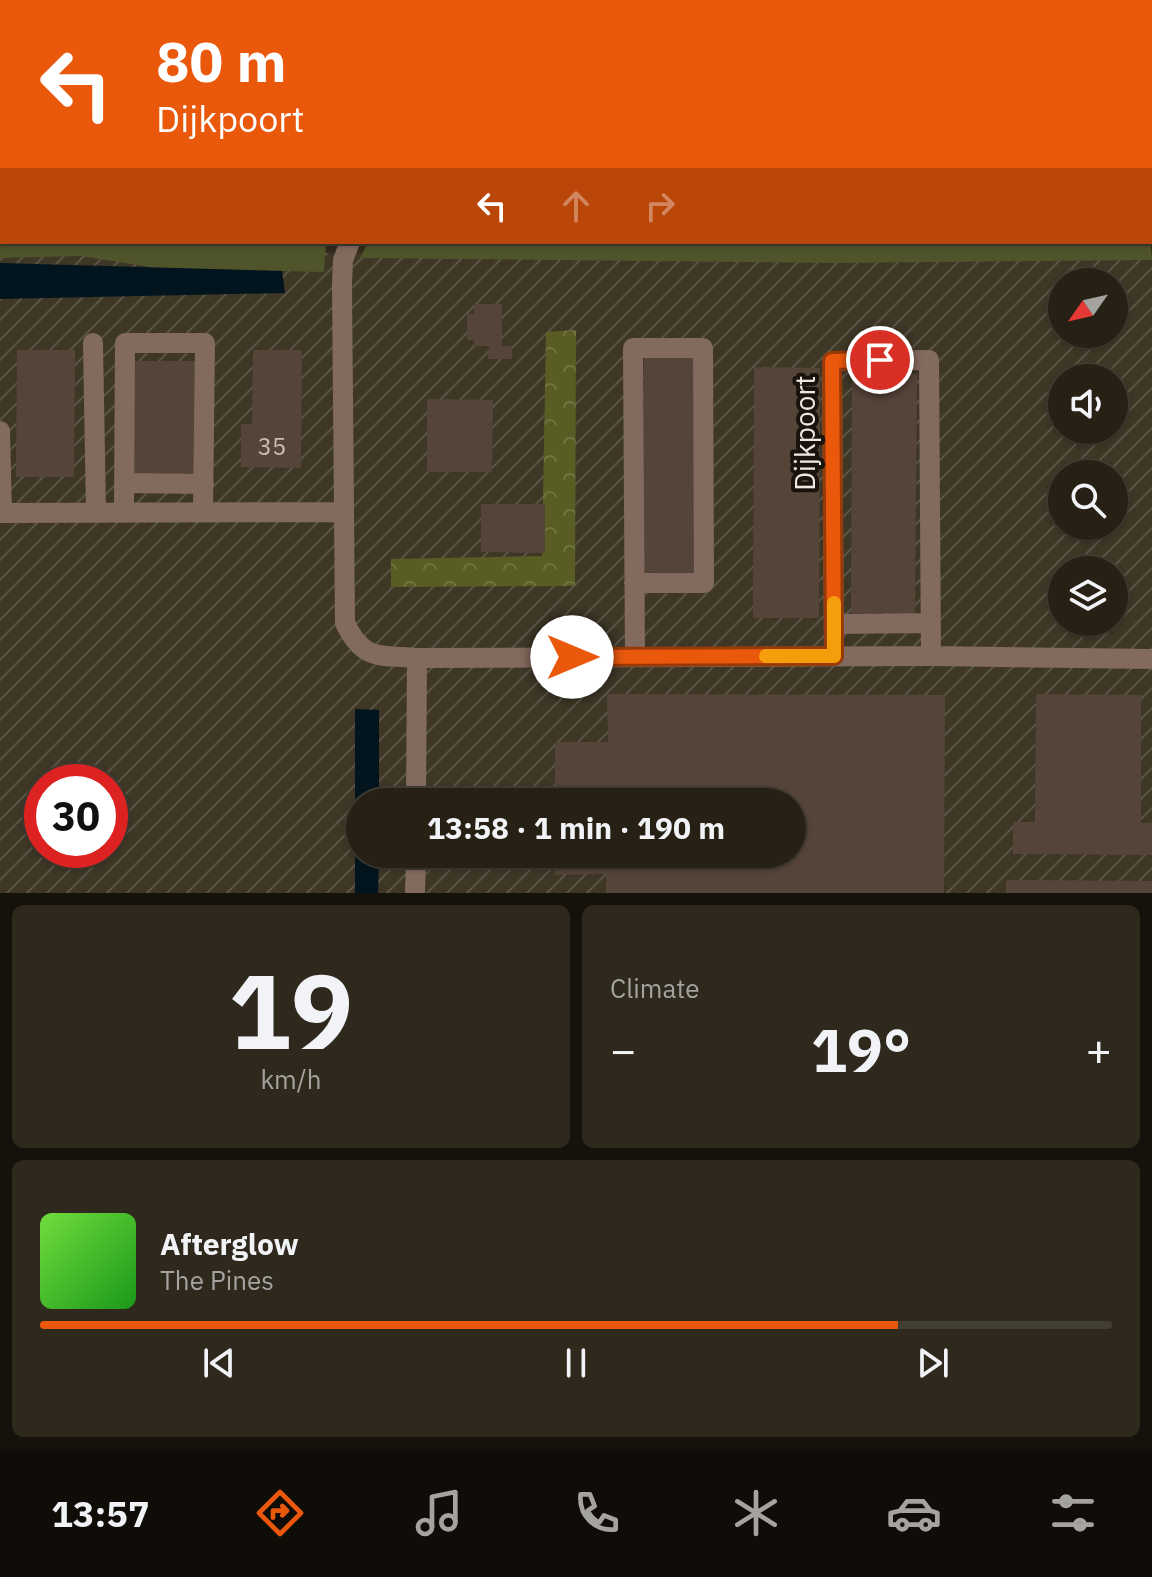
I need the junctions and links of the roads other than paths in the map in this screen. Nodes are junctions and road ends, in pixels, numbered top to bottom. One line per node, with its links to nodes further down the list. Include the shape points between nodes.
1 (349, 244): 9 (street, via 342,285)
2 (93, 343): 6 (street)
3 (0, 431): 10 (street)
4 (124, 483): 5 (street); 5 (street, via 125,343 205,343); 7 (street)
5 (204, 484): 8 (street)
6 (96, 512): 7 (street); 10 (street)
7 (124, 512): 8 (street)
8 (203, 512): 9 (street)
9 (344, 512): 17 (street, via 345,623 354,641 372,655)
10 (1, 513)
11 (634, 583): 11 (street, via 704,583 703,348 633,348); 16 (street)
12 (931, 623): 13 (street); 13 (street, Dijkpoort, via 929,360 832,361); 15 (street, Dijkpoort)
13 (834, 624): 14 (street, Dijkpoort)
14 (834, 656): 15 (street); 16 (street)
15 (931, 656): 18 (street)
16 (635, 657): 17 (street)
17 (417, 658): 19 (street)
18 (1152, 659)
19 (416, 788)
20 (416, 868): 21 (street)
21 (415, 893)

